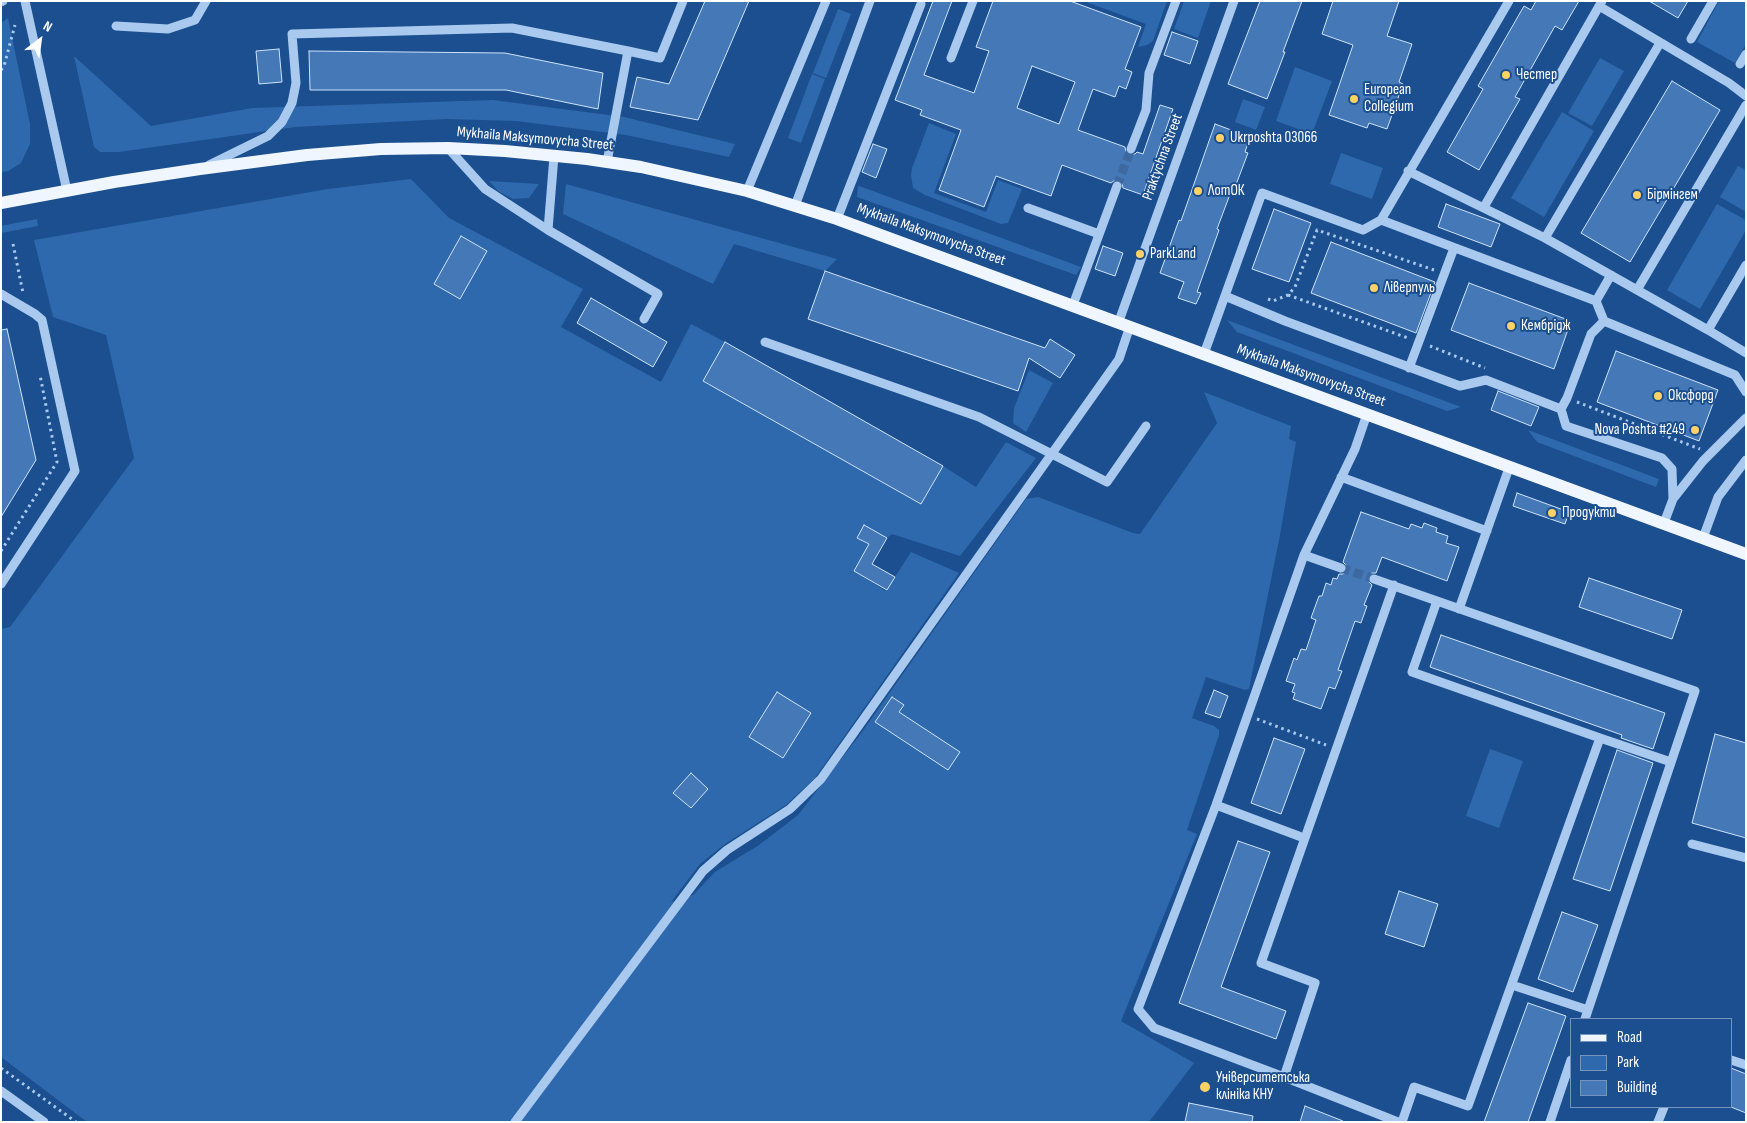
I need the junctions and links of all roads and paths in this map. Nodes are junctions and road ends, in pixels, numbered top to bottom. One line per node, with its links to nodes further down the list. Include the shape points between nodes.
1 (25, 1): 31 (street)
2 (206, 1): 14 (street, via 196,20 168,29)
3 (683, 1): 17 (street, via 660,58)
4 (826, 1): 32 (street)
5 (870, 1): 34 (street)
6 (973, 1): 19 (street)
7 (1176, 1): 25 (street, via 1149,73 1146,110)
8 (1234, 1): 56 (street, Praktychna Street)
9 (1509, 1): 29 (street)
10 (1713, 1): 15 (street)
11 (920, 4): 37 (street)
12 (1600, 4): 16 (street); 35 (street)
13 (15, 25): 21 (path)
14 (116, 26)
15 (1691, 39)
16 (1660, 43): 22 (street); 41 (street)
17 (628, 51): 27 (street); 28 (street, via 512,28 292,34 296,83 292,103 282,122 268,136)
18 (1746, 54): 20 (street)
19 (951, 58)
20 (1740, 64)
21 (1, 70)
22 (1746, 96)
23 (1746, 105): 47 (street)
24 (448, 148): 26 (main road, Mykhaila Maksymovycha Street); 28 (main road, Mykhaila Maksymovycha Street, via 307,155); 39 (street, via 484,189)
25 (1131, 150)
26 (554, 156): 27 (main road, Mykhaila Maksymovycha Street); 39 (street)
27 (607, 162): 32 (main road, Mykhaila Maksymovycha Street)
28 (200, 169): 31 (main road, Mykhaila Maksymovycha Street)
29 (1408, 171): 35 (street); 38 (street)
30 (1117, 186): 40 (street)
31 (67, 190): 33 (main road, Mykhaila Maksymovycha Street)
32 (747, 191): 34 (main road, Mykhaila Maksymovycha Street)
33 (1, 203)
34 (796, 206): 37 (main road, Mykhaila Maksymovycha Street)
35 (1484, 207): 41 (street)
36 (1028, 208): 40 (street)
37 (838, 219): 52 (main road, Mykhaila Maksymovycha Street)
38 (1381, 220): 43 (street); 49 (street, via 1363,230 1262,193)
39 (548, 230): 54 (street, via 658,294)
40 (1099, 234): 52 (street)
41 (1545, 238): 46 (street)
42 (13, 244): 53 (path)
43 (1454, 248): 45 (street); 51 (street)
44 (1746, 265): 57 (street)
45 (1445, 274): 50 (path, via 1317,230 1295,287 1288,295 1273,301); 62 (street)
46 (1611, 275): 47 (street); 51 (street)
47 (1637, 290): 57 (street)
48 (1, 294): 53 (street)
49 (1225, 296): 60 (street); 62 (street)
50 (1264, 298)
51 (1596, 301): 55 (street)
52 (1073, 305): 56 (main road, Mykhaila Maksymovycha Street)
53 (26, 309): 81 (street, via 42,320 74,471)
54 (644, 319)
55 (1604, 321): 63 (street, via 1735,375); 64 (street, via 1591,334)
56 (1125, 324): 60 (main road, Mykhaila Maksymovycha Street); 68 (street, Praktychna Street, via 1119,359)
57 (1708, 330): 59 (street)
58 (765, 342): 68 (street, via 979,418)
59 (1746, 353)
60 (1204, 354): 65 (main road, Mykhaila Maksymovycha Street)
61 (38, 366): 76 (path, via 58,462)
62 (1409, 368): 64 (street, via 1460,386 1486,380)
63 (1746, 392)
64 (1561, 409): 72 (street, via 1566,426 1662,458 1672,469)
65 (1367, 414): 70 (main road, Mykhaila Maksymovycha Street); 71 (street)
66 (1746, 418): 72 (street, via 1703,461)
67 (1146, 426): 68 (street, via 1107,482)
68 (1051, 455): 104 (street, Praktychna Street, via 821,778 790,809 727,850 703,871)
69 (1746, 460): 75 (street, via 1718,497)
70 (1509, 468): 73 (main road, Mykhaila Maksymovycha Street); 74 (street)
71 (1341, 477): 74 (street); 78 (street)
72 (1673, 498): 73 (street)
73 (1664, 523): 75 (main road, Mykhaila Maksymovycha Street)
74 (1486, 532): 84 (street)
75 (1703, 538): 77 (main road, Mykhaila Maksymovycha Street)
76 (1, 552)
77 (1746, 554)
78 (1304, 555): 79 (street); 85 (street)
79 (1342, 568)
80 (1374, 579): 82 (street)
81 (1, 584)
82 (1394, 586): 83 (street); 87 (street)
83 (1437, 601): 84 (street); 86 (street, via 1412,672)
84 (1459, 609): 88 (street, via 1695,692)
85 (1247, 716): 87 (path); 89 (street)
86 (1600, 738): 88 (street); 93 (street)
87 (1336, 748): 90 (street)
88 (1671, 762): 94 (street)
89 (1216, 805): 90 (street); 99 (street, via 1138,1009 1154,1028)
90 (1304, 838): 99 (street, via 1261,963 1315,984)
91 (1692, 844): 92 (street)
92 (1746, 858)
93 (1512, 985): 94 (street); 105 (street, via 1468,1106 1414,1087)
94 (1586, 1015)
95 (1732, 1060): 97 (street)
96 (1570, 1063): 106 (street)
97 (1746, 1065)
98 (1, 1068): 103 (path)
99 (1284, 1076): 105 (street)
100 (1, 1091): 102 (street)
101 (1664, 1108): 107 (street)
102 (44, 1122)
103 (76, 1122)
104 (515, 1122)
105 (1400, 1122)
106 (1550, 1122)
107 (1658, 1122)

